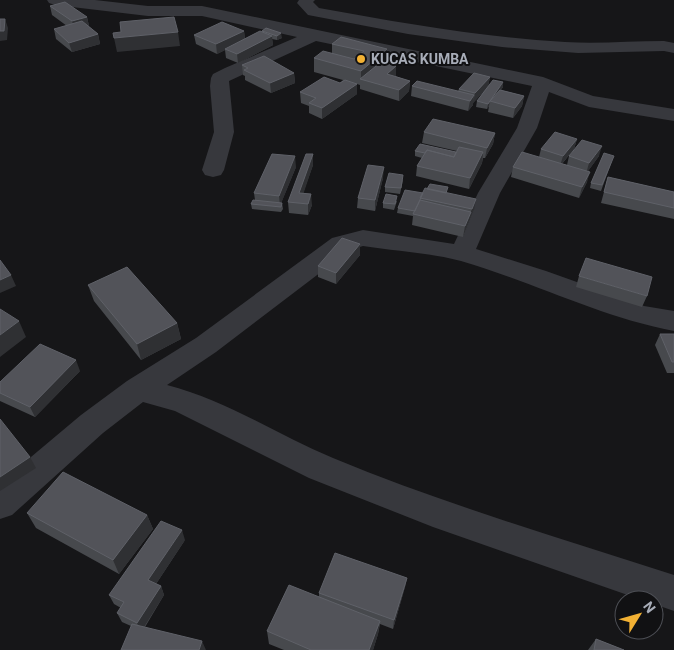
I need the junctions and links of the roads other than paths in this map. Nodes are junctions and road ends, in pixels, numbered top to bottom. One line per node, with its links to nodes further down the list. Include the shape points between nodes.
1 (55, 0): 4 (street, via 148,11 202,11)
2 (307, 0): 6 (street, via 314,12 513,44 568,48)
3 (247, 6): 4 (street)
4 (231, 17): 5 (street)
5 (314, 36): 7 (street); 9 (street, via 220,78 224,132)
6 (674, 48)
7 (543, 83): 8 (street, via 589,100); 10 (street, via 527,128 489,193)
8 (674, 115)
9 (213, 170)
10 (462, 253): 11 (street, via 641,315); 12 (street, via 363,238 341,244 206,345)
11 (674, 321)
12 (138, 389): 13 (street, via 92,424); 14 (street, via 183,401 321,468 445,516)
13 (0, 504)
14 (674, 593)

